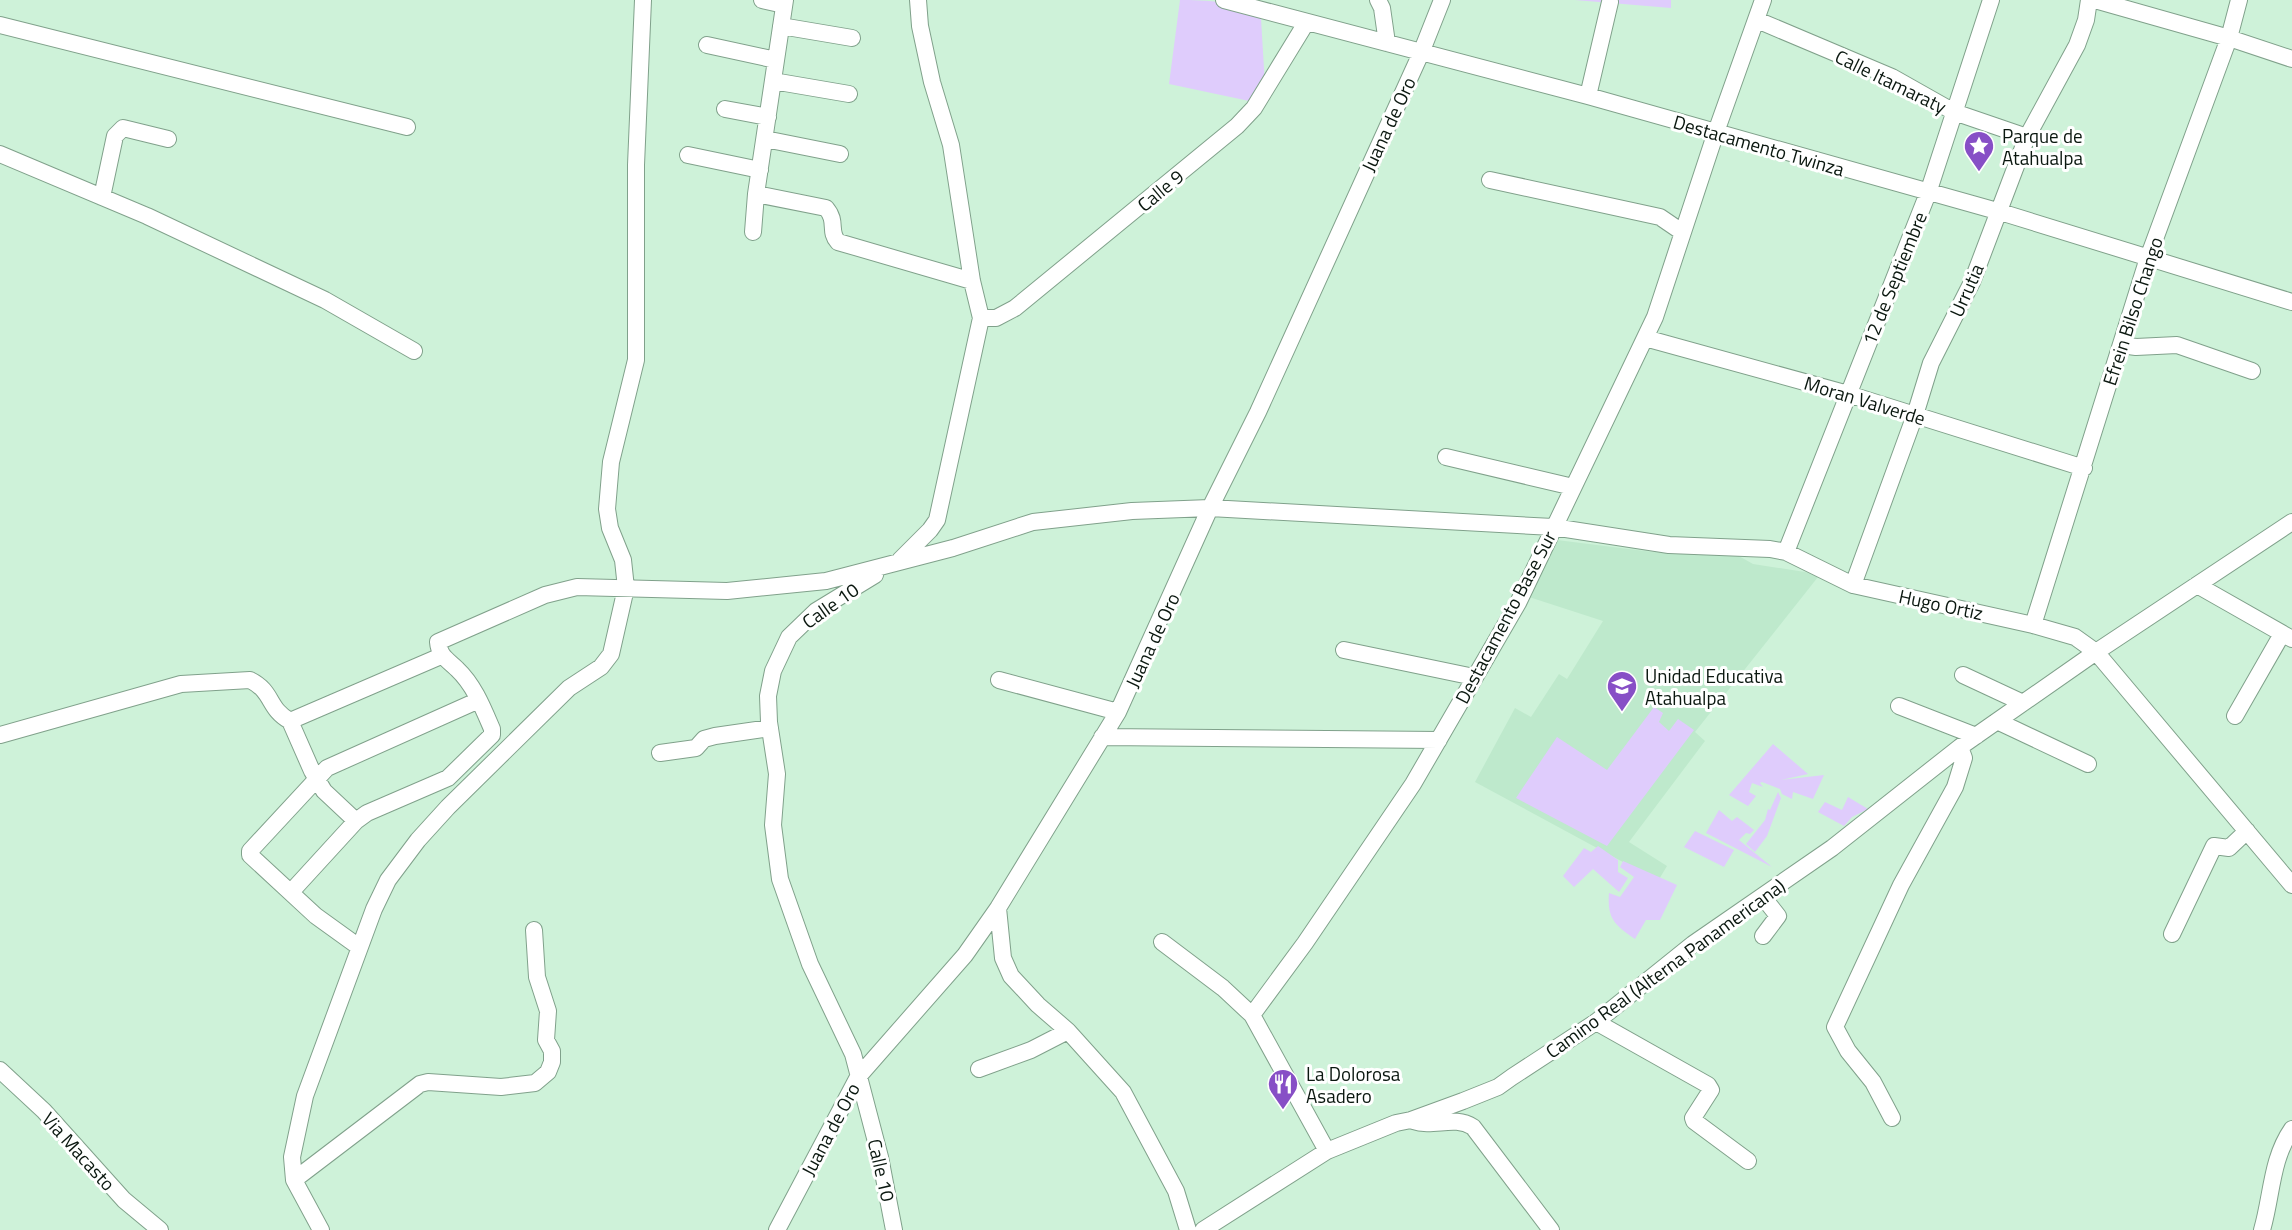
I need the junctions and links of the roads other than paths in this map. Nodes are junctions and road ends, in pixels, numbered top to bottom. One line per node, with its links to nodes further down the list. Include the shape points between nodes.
1 (643, 0): 67 (street, via 636,165 636,360 611,463 607,509 623,560)
2 (762, 0): 13 (street)
3 (918, 0): 48 (street, Calle 10, via 932,82 951,145)
4 (1224, 0): 15 (street, Destacamento Twinza)
5 (1378, 0): 20 (street)
6 (1442, 0): 22 (street, Juana de Oro)
7 (1763, 0): 14 (street, Destacamento Base Sur)
8 (1991, 0): 29 (street, 12 de Septiembre)
9 (2089, 0): 33 (street, Urrutia, via 2077,45)
10 (2095, 0): 19 (street)
11 (2239, 0): 19 (street, Efrein Bilso Chango)
12 (1610, 2): 27 (street)
13 (785, 3): 17 (street)
14 (1757, 20): 29 (street, Calle Itamaraty, via 1892,77); 32 (street, Destacamento Base Sur)
15 (1306, 23): 20 (street, Destacamento Twinza); 50 (street, Calle 9, via 1254,108 1237,126 1014,308 996,318)
16 (0, 25): 31 (street)
17 (781, 26): 18 (street); 24 (street)
18 (852, 38)
19 (2229, 38): 23 (street); 47 (street, Efrein Bilso Chango)
20 (1387, 43): 22 (street, Destacamento Twinza)
21 (707, 45): 24 (street)
22 (1421, 53): 27 (street, Destacamento Twinza); 60 (street, Juana de Oro, via 1264,400)
23 (2292, 59)
24 (776, 60): 25 (street)
25 (773, 81): 26 (street); 30 (street)
26 (849, 94)
27 (1588, 96): 32 (street, Destacamento Twinza)
28 (725, 109): 30 (street)
29 (1954, 112): 33 (street, Calle Itamaraty); 41 (street, 12 de Septiembre)
30 (768, 117): 35 (street)
31 (407, 127)
32 (1716, 132): 41 (street, Destacamento Twinza); 46 (street, Destacamento Base Sur)
33 (2027, 137): 44 (street, Urrutia)
34 (168, 139): 43 (street, via 123,128 118,131)
35 (765, 139): 37 (street); 39 (street)
36 (0, 153): 43 (street)
37 (840, 154)
38 (688, 155): 39 (street)
39 (760, 170): 42 (street)
40 (1490, 180): 46 (street, via 1660,217)
41 (1928, 193): 44 (street, Destacamento Twinza); 55 (street, 12 de Septiembre)
42 (756, 194): 45 (street); 48 (street, via 826,208 838,242)
43 (102, 197): 53 (street, via 325,300)
44 (1997, 211): 47 (street, Destacamento Twinza); 56 (street, Urrutia, via 1972,282 1931,363)
45 (753, 232)
46 (1682, 232): 51 (street, Destacamento Base Sur)
47 (2148, 258): 49 (street, Destacamento Twinza); 52 (street, Efrein Bilso Chango)
48 (972, 281): 50 (street, Calle 10)
49 (2292, 302)
50 (981, 318): 64 (street, Calle 10, via 937,520)
51 (1645, 338): 55 (street, Moran Valverde); 59 (street, Destacamento Base Sur)
52 (2121, 345): 54 (street, via 2177,345); 58 (street, Efrein Bilso Chango)
53 (414, 351)
54 (2252, 371)
55 (1848, 394): 56 (street, Moran Valverde); 63 (street, 12 de Septiembre)
56 (1915, 415): 58 (street, Moran Valverde); 65 (street, Urrutia)
57 (1446, 457): 59 (street)
58 (2084, 468): 68 (street, Efrein Bilso Chango)
59 (1573, 487): 62 (street, Destacamento Base Sur)
60 (1210, 508): 62 (street); 64 (street, via 1033,522); 79 (street, Juana de Oro)
61 (2292, 522): 66 (street)
62 (1553, 527): 63 (street, via 1669,545); 74 (street, Destacamento Base Sur)
63 (1786, 552): 65 (street, Hugo Ortiz)
64 (899, 561): 67 (street, via 826,581 727,591); 83 (street, Calle 10, via 816,611 789,637 773,671 768,696)
65 (1853, 585): 68 (street, Hugo Ortiz)
66 (2197, 585): 69 (street); 71 (street)
67 (626, 588): 72 (street, via 578,587 545,595 438,642); 102 (street, via 607,662 569,688 418,840 388,880)
68 (2033, 625): 71 (street, Hugo Ortiz, via 2075,637)
69 (2287, 636): 80 (street)
70 (1344, 650): 74 (street)
71 (2096, 652): 77 (street, Camino Real (Alterna Panamericana)); 93 (street, Hugo Ortiz)
72 (442, 656): 76 (street, via 460,671); 81 (street)
73 (1962, 675): 77 (street)
74 (1475, 677): 87 (street, Destacamento Base Sur)
75 (999, 680): 79 (street)
76 (479, 700): 91 (street, via 327,768); 92 (street, via 492,735 455,773)
77 (2023, 703): 82 (street, Camino Real (Alterna Panamericana))
78 (1899, 706): 85 (street)
79 (1118, 712): 86 (street, Juana de Oro)
80 (2235, 716)
81 (290, 721): 84 (street, via 277,712 267,692 250,680 181,684); 91 (street)
82 (1997, 721): 85 (street, Camino Real (Alterna Panamericana)); 90 (street)
83 (770, 728): 89 (street, via 715,736 696,748); 108 (street, Calle 10, via 777,774 773,825 779,879 810,964 853,1054)
84 (0, 735)
85 (1976, 736): 88 (street, Camino Real (Alterna Panamericana))
86 (1102, 737): 87 (street); 97 (street, Juana de Oro)
87 (1439, 740): 103 (street, Destacamento Base Sur)
88 (1960, 747): 96 (street, Camino Real (Alterna Panamericana)); 109 (street, via 1964,758 1955,787 1901,885 1835,1027)
89 (660, 753)
90 (2088, 764)
91 (317, 779): 92 (street); 95 (street, via 250,851)
92 (356, 821): 95 (street)
93 (2247, 831): 94 (street, Hugo Ortiz); 99 (street, via 2229,848 2214,846)
94 (2292, 885)
95 (291, 892): 102 (street)
96 (1763, 897): 100 (street, via 1778,916); 104 (street, Camino Real (Alterna Panamericana), via 1693,944)
97 (998, 908): 105 (street, via 1003,958 1011,976); 108 (street, Juana de Oro, via 957,964)
98 (534, 930): 114 (street, via 537,977 548,1011 546,1040 552,1051 552,1062 542,1079 501,1087 420,1084)
99 (2172, 934)
100 (1763, 936)
101 (1162, 942): 103 (street)
102 (359, 947): 114 (street, via 305,1096 292,1157)
103 (1252, 1015): 112 (street)
104 (1596, 1022): 110 (street, Camino Real (Alterna Panamericana), via 1498,1087); 113 (street, via 1708,1085 1711,1090 1694,1121)
105 (1068, 1031): 106 (street); 120 (street, via 1123,1092 1176,1191)
106 (979, 1069)
107 (0, 1070): 116 (street, Via Macasto, via 44,1111 124,1200)
108 (858, 1077): 118 (street, Juana de Oro); 119 (street, Calle 10)
109 (1892, 1118)
110 (1411, 1120): 112 (street, Camino Real (Alterna Panamericana)); 121 (street, via 1465,1122 1473,1128)
111 (2292, 1129): 122 (street, via 2276,1164)
112 (1327, 1151): 115 (street, Camino Real (Alterna Panamericana))
113 (1748, 1161)
114 (293, 1180): 117 (street)
115 (1207, 1229)
116 (160, 1230)
117 (321, 1230)
118 (777, 1230)
119 (894, 1230)
120 (1188, 1230)
121 (1551, 1230)
122 (2262, 1230)

